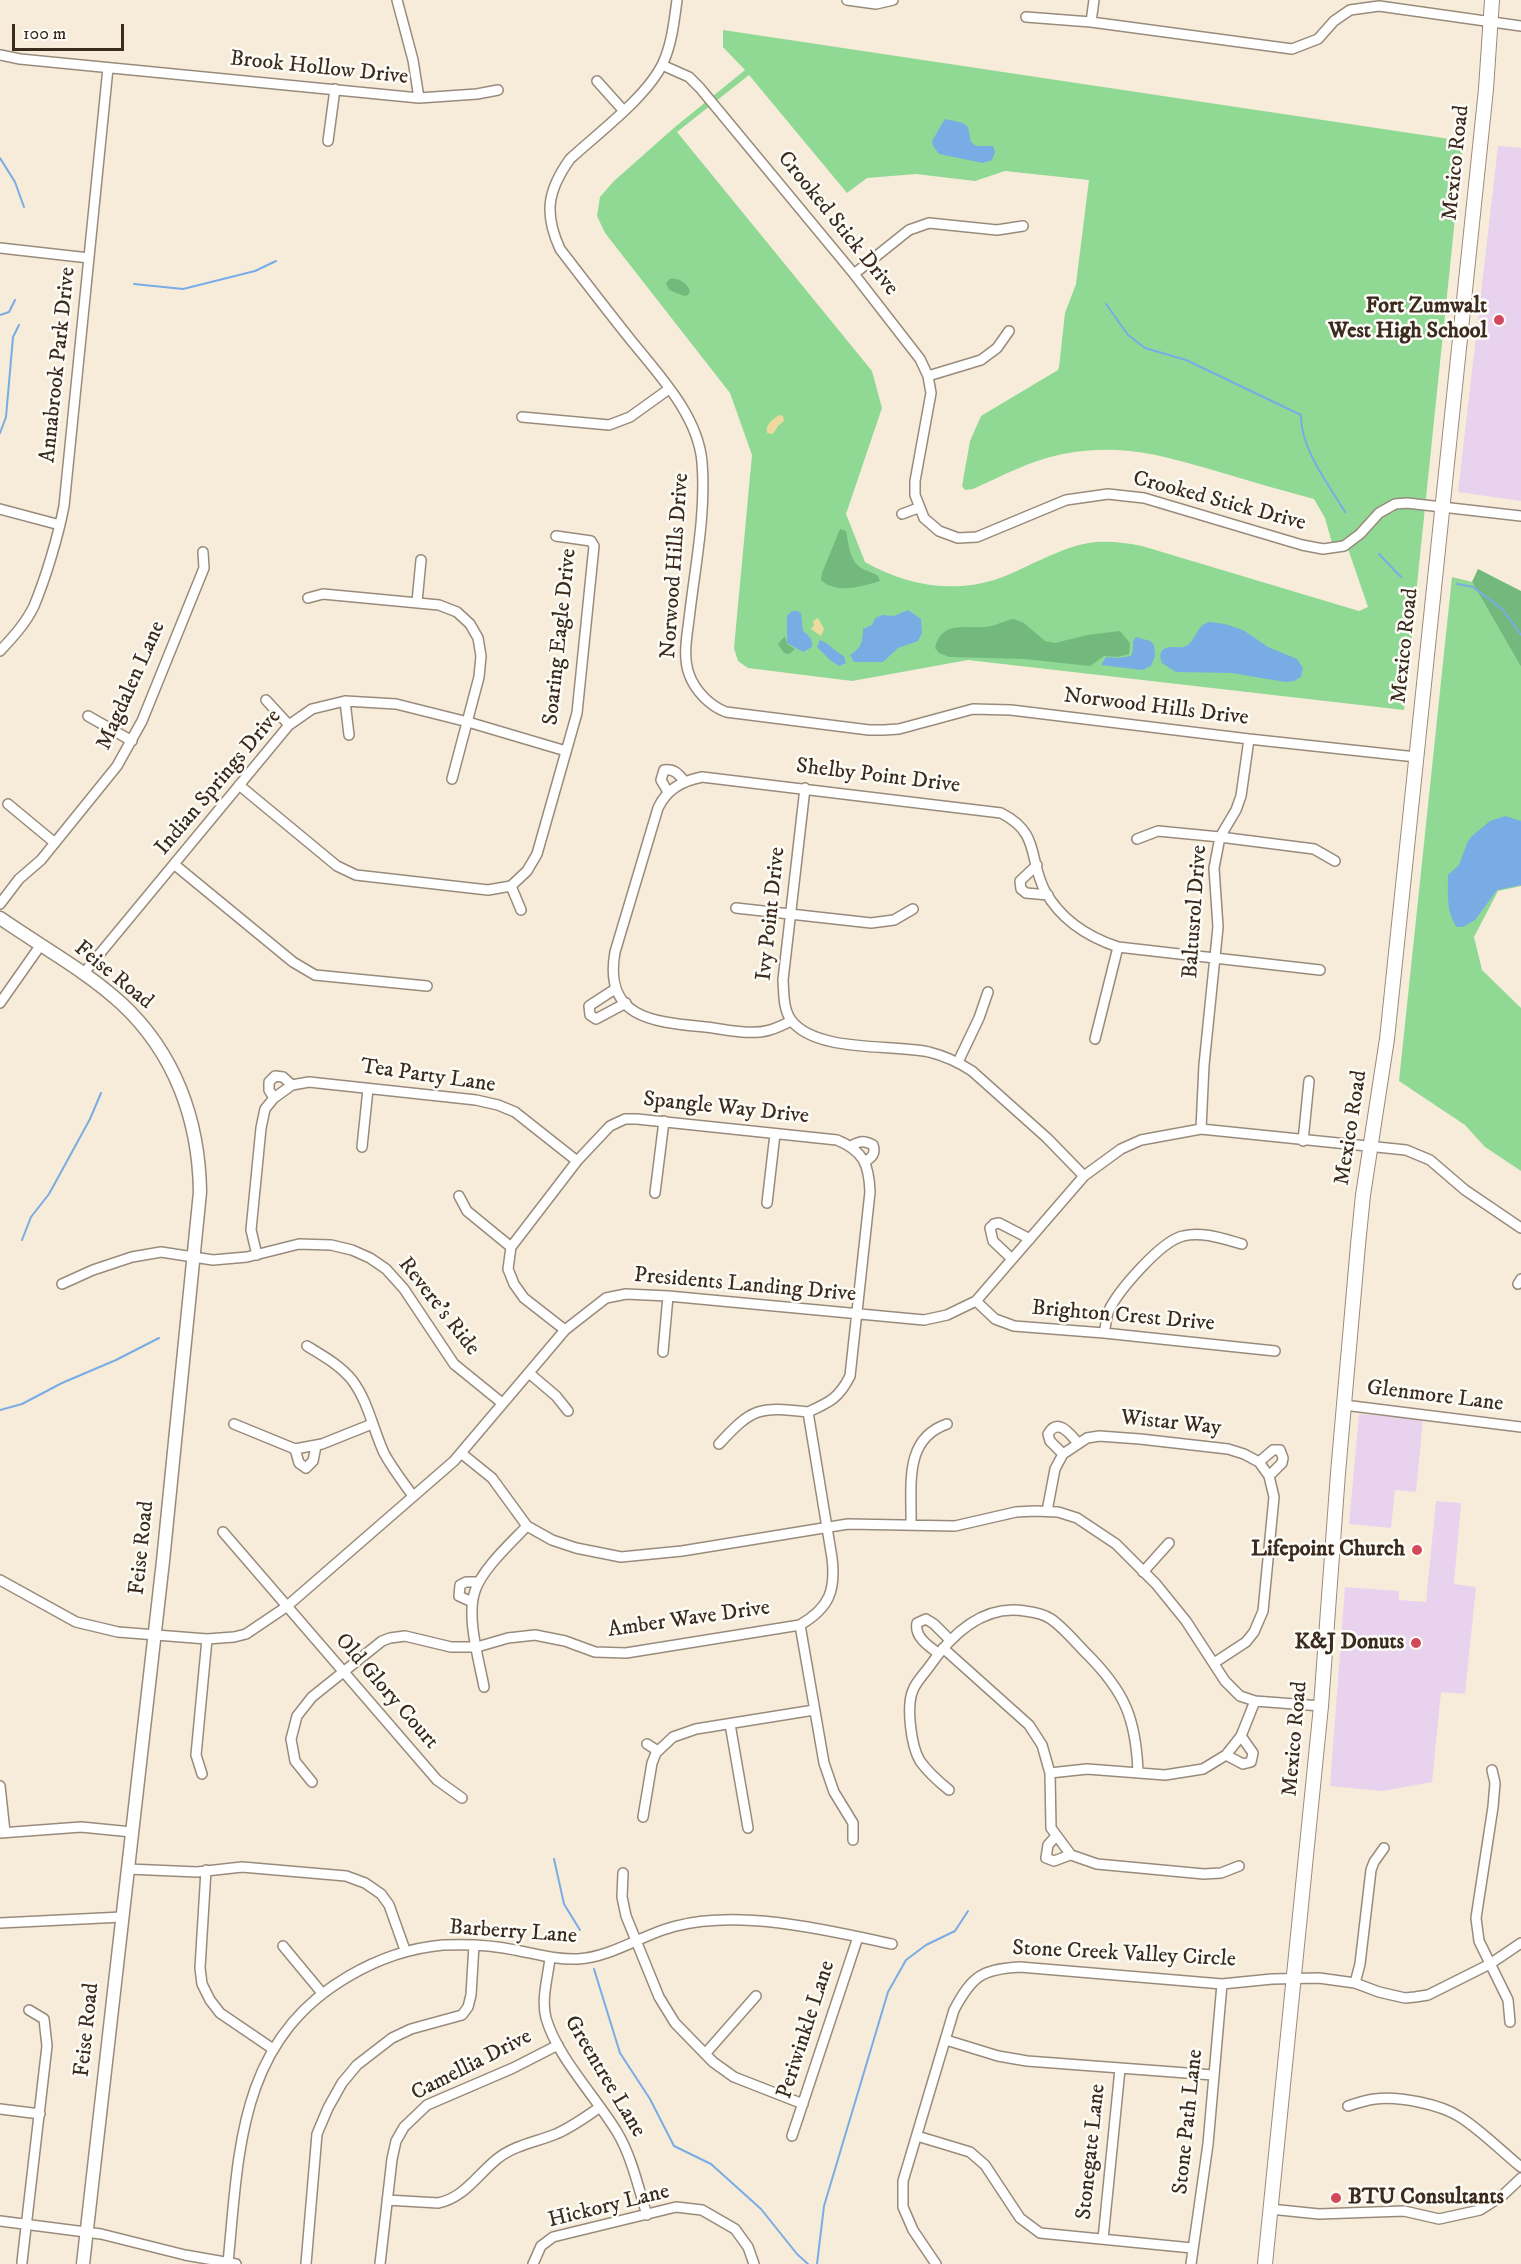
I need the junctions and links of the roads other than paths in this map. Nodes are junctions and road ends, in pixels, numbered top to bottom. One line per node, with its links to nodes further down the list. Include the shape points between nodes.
1 (397, 0): 18 (street)
2 (677, 0): 13 (street, Norwood Hills Drive, via 674,28)
3 (847, 0): 4 (street, via 876,4)
4 (893, 0)
5 (1094, 0): 9 (street)
6 (1492, 0): 10 (main road, Mexico Road)
7 (1387, 4): 9 (street, via 1350,10 1318,39 1292,49); 10 (street)
8 (1026, 17): 9 (street)
9 (1091, 22)
10 (1491, 22): 11 (street); 29 (main road, Mexico Road)
11 (1521, 26)
12 (0, 55): 14 (street, Brook Hollow Drive)
13 (662, 64): 19 (street, Norwood Hills Drive, via 647,88); 24 (street, Crooked Stick Drive, via 689,77 700,88)
14 (108, 68): 16 (street, Brook Hollow Drive); 23 (street, Annabrook Park Drive)
15 (597, 81): 19 (street)
16 (334, 89): 18 (street, Brook Hollow Drive); 20 (street)
17 (498, 90): 18 (street, Brook Hollow Drive)
18 (419, 98)
19 (623, 110): 27 (street, Norwood Hills Drive, via 560,173 553,190 549,222 560,249)
20 (328, 141)
21 (1023, 226): 24 (street, via 997,230 929,223 909,230)
22 (0, 248): 23 (street)
23 (89, 258): 34 (street, Annabrook Park Drive)
24 (854, 274): 26 (street, Crooked Stick Drive, via 920,359)
25 (1009, 331): 26 (street, via 997,348 981,360)
26 (928, 376): 31 (street, Crooked Stick Drive, via 931,393 915,481)
27 (669, 389): 28 (street, via 630,417 609,425); 47 (street, Norwood Hills Drive, via 691,424 701,455 703,491 686,661 694,684 715,708 877,730 899,729 973,709 1011,710)
28 (522, 417)
29 (1442, 506): 31 (street, Crooked Stick Drive, via 1395,504 1379,513 1344,546 1323,549 1153,501 1108,494 1066,500 976,537 958,538 939,531); 33 (street, Crooked Stick Drive); 50 (main road, Mexico Road)
30 (0, 508): 34 (street)
31 (918, 508): 32 (street)
32 (902, 514)
33 (1521, 516)
34 (60, 525): 40 (street, Annabrook Park Drive, via 34,607)
35 (556, 536): 49 (street, Soaring Eagle Drive, via 584,538 594,546 577,713)
36 (203, 552): 48 (street, Magdalen Lane, via 204,568)
37 (421, 560): 39 (street)
38 (308, 598): 39 (street, via 324,594)
39 (417, 602): 44 (street, via 457,612 478,638 479,677)
40 (0, 651)
41 (266, 700): 45 (street)
42 (345, 701): 44 (street, Indian Springs Drive, via 405,705); 45 (street, Indian Springs Drive, via 312,709); 46 (street)
43 (88, 716): 48 (street)
44 (468, 722): 49 (street, Indian Springs Drive); 51 (street)
45 (289, 725): 53 (street, Indian Springs Drive)
46 (349, 735)
47 (1249, 739): 50 (street, Norwood Hills Drive); 57 (street, Baltusrol Drive, via 1239,804)
48 (132, 741): 59 (street, Magdalen Lane, via 117,766)
49 (566, 751): 63 (street, Soaring Eagle Drive, via 537,854)
50 (1416, 757): 94 (main road, Mexico Road, via 1387,1039)
51 (452, 779)
52 (684, 781): 54 (street, Shelby Point Drive, via 702,777); 55 (street, Shelby Point Drive); 55 (street, Shelby Point Drive, via 671,769 664,770 661,780)
53 (239, 785): 61 (street, Indian Springs Drive); 63 (street, via 337,866 356,875 488,890)
54 (805, 788): 62 (street, Shelby Point Drive, via 1001,813 1025,832); 69 (street, Ivy Point Drive)
55 (668, 792): 77 (street, Shelby Point Drive, via 658,808 615,952)
56 (8, 804): 59 (street)
57 (1220, 837): 58 (street, via 1158,831); 60 (street, via 1314,849); 73 (street, Baltusrol Drive, via 1214,868 1218,927)
58 (1137, 838)
59 (55, 843): 65 (street, Magdalen Lane)
60 (1335, 861)
61 (175, 865): 75 (street, Indian Springs Drive); 76 (street, via 309,972)
62 (1037, 865): 64 (street, Shelby Point Drive); 64 (street, via 1020,881 1021,889)
63 (511, 886): 68 (street)
64 (1048, 895): 72 (street, Shelby Point Drive, via 1060,913 1085,934)
65 (0, 904)
66 (736, 908): 69 (street)
67 (913, 909): 69 (street, via 894,920 871,923)
68 (521, 910)
69 (790, 912): 81 (street, Ivy Point Drive, via 783,980 784,1003)
70 (0, 918): 71 (main road, Feise Road)
71 (40, 946): 75 (main road, Feise Road); 79 (street)
72 (1118, 947): 73 (street, Shelby Point Drive); 82 (street)
73 (1214, 958): 74 (street, Shelby Point Drive); 89 (street, Baltusrol Drive)
74 (1320, 970)
75 (83, 974): 106 (main road, Feise Road, via 142,1024 166,1058 186,1100 197,1140 200,1177)
76 (426, 986)
77 (615, 989): 80 (street); 80 (street, via 589,1006 590,1015 596,1019)
78 (988, 992): 83 (street)
79 (0, 1003)
80 (626, 1003): 81 (street, via 641,1016 660,1023 756,1032)
81 (791, 1021): 83 (street, via 822,1040 928,1052)
82 (1095, 1039)
83 (958, 1062): 97 (street, via 1021,1114)
84 (1309, 1081): 91 (street)
85 (292, 1085): 86 (street, Tea Party Lane, via 309,1082); 87 (street, Tea Party Lane); 87 (street, Tea Party Lane, via 275,1076 269,1082)
86 (368, 1089): 93 (street); 95 (street, Tea Party Lane, via 498,1104 515,1112)
87 (274, 1098): 105 (street, Tea Party Lane, via 265,1109 261,1128 250,1230)
88 (664, 1121): 90 (street, Spangle Way Drive); 95 (street, Spangle Way Drive, via 618,1121); 98 (street)
89 (1201, 1130): 91 (street, Presidents Landing Drive); 97 (street, Presidents Landing Drive, via 1131,1144)
90 (775, 1134): 92 (street, Spangle Way Drive, via 837,1140); 100 (street)
91 (1303, 1141): 94 (street, Presidents Landing Drive)
92 (850, 1146): 96 (street); 96 (street, Spangle Way Drive, via 860,1141 873,1145 875,1151)
93 (362, 1147)
94 (1370, 1147): 101 (street, Presidents Landing Drive, via 1406,1150 1430,1160 1465,1190); 119 (main road, Mexico Road)
95 (577, 1161): 104 (street, Spangle Way Drive)
96 (865, 1162): 111 (street, Spangle Way Drive, via 870,1192)
97 (1084, 1176): 102 (street, Presidents Landing Drive)
98 (655, 1192)
99 (459, 1196): 104 (street, via 467,1211)
100 (767, 1203)
101 (1521, 1228)
102 (1030, 1239): 107 (street, Presidents Landing Drive); 107 (street, via 999,1223 990,1228 993,1241)
103 (1242, 1244): 113 (street, via 1184,1235 1161,1247 1109,1311)
104 (511, 1246): 112 (street, via 508,1269 514,1284 524,1298)
105 (256, 1255): 106 (street, Revere's Ride, via 213,1260); 118 (street, Revere's Ride, via 299,1244 331,1245 370,1258 404,1289 454,1364)
106 (194, 1257): 108 (street, Revere's Ride, via 161,1252 132,1257); 147 (main road, Feise Road)
107 (1012, 1259): 110 (street, Presidents Landing Drive)
108 (62, 1284)
109 (668, 1296): 111 (street, Presidents Landing Drive); 112 (street, Presidents Landing Drive, via 626,1294 606,1298); 115 (street)
110 (976, 1301): 111 (street, Presidents Landing Drive, via 947,1315 924,1320); 113 (street, Brighton Crest Drive, via 994,1319 1014,1326)
111 (857, 1315): 121 (street, Spangle Way Drive, via 850,1376 843,1390)
112 (565, 1330): 117 (street, Presidents Landing Drive)
113 (1104, 1333): 116 (street, Brighton Crest Drive)
114 (308, 1346): 123 (street, via 352,1380)
115 (663, 1352)
116 (1275, 1352)
117 (529, 1373): 118 (street, Presidents Landing Drive); 120 (street)
118 (502, 1403): 130 (street, Presidents Landing Drive)
119 (1344, 1405): 125 (street, Glenmore Lane); 156 (main road, Mexico Road)
120 (568, 1411)
121 (808, 1412): 127 (street, via 777,1408 755,1412 740,1421); 138 (street, Amber Wave Drive)
122 (234, 1424): 129 (street)
123 (372, 1424): 128 (street); 134 (street, via 391,1466)
124 (947, 1424): 136 (street, via 926,1436 914,1457)
125 (1521, 1427)
126 (1078, 1443): 131 (street, Wistar Way); 131 (street, via 1063,1427 1051,1429 1050,1442); 132 (street, Wistar Way, via 1099,1436 1140,1439 1228,1449)
127 (719, 1444)
128 (316, 1446): 129 (street); 129 (street, via 313,1461 306,1468 299,1463)
129 (295, 1449)
130 (461, 1453): 134 (street, Presidents Landing Drive); 137 (street, via 492,1478)
131 (1063, 1454): 135 (street, via 1055,1469)
132 (1259, 1462): 133 (street); 133 (street, via 1273,1450 1280,1450 1282,1463)
133 (1269, 1476): 152 (street, via 1274,1497 1263,1611 1246,1642)
134 (413, 1496): 145 (street, Presidents Landing Drive)
135 (1047, 1512): 136 (street, via 1016,1512 955,1526); 141 (street, via 1077,1518 1116,1544)
136 (911, 1524): 138 (street)
137 (527, 1526): 138 (street, via 576,1548 621,1557 682,1551); 143 (street)
138 (826, 1526): 146 (street, Amber Wave Drive, via 834,1570 832,1589 824,1606)
139 (223, 1532): 145 (street, Old Glory Court)
140 (1169, 1543): 141 (street)
141 (1143, 1572): 152 (street, via 1174,1604)
142 (0, 1580): 147 (street, Presidents Landing Drive, via 76,1622)
143 (479, 1582): 144 (street); 144 (street, via 460,1586 459,1596)
144 (472, 1602): 150 (street)
145 (286, 1607): 148 (street, Presidents Landing Drive, via 246,1634); 153 (street, Old Glory Court)
146 (800, 1625): 150 (street, Amber Wave Drive, via 626,1653 595,1652 535,1635); 157 (street)
147 (154, 1635): 148 (street, Presidents Landing Drive); 173 (main road, Feise Road)
148 (207, 1639): 166 (street, via 196,1755)
149 (950, 1640): 151 (street); 151 (street, via 926,1619 917,1623 918,1634); 164 (street, via 992,1611 1014,1609 1050,1618 1117,1689 1130,1716)
150 (477, 1647): 153 (street, Amber Wave Drive, via 451,1647 405,1636 390,1638); 154 (street)
151 (941, 1651): 165 (street, via 1029,1725 1042,1745); 169 (street, via 913,1690 910,1711 920,1760)
152 (1214, 1663): 155 (street, via 1231,1689)
153 (343, 1672): 167 (street, Amber Wave Drive, via 312,1697 294,1722 291,1739 295,1761); 170 (street, Old Glory Court, via 437,1780)
154 (484, 1687)
155 (1255, 1701): 156 (street); 159 (street)
156 (1321, 1706): 194 (main road, Mexico Road)
157 (814, 1710): 158 (street); 176 (street, via 824,1763 834,1792 852,1823)
158 (730, 1724): 161 (street, via 673,1737); 172 (street)
159 (1241, 1736): 162 (street); 162 (street, via 1253,1753 1251,1762 1243,1764)
160 (647, 1744): 161 (street)
161 (658, 1750): 171 (street, via 650,1769)
162 (1226, 1755): 164 (street, via 1190,1773)
163 (1492, 1770): 193 (street, via 1493,1807 1476,1918 1479,1941)
164 (1138, 1772): 165 (street, via 1088,1769)
165 (1050, 1773): 175 (street, via 1050,1819)
166 (202, 1774)
167 (312, 1782)
168 (0, 1786): 174 (street)
169 (950, 1790)
170 (462, 1798)
171 (643, 1817)
172 (748, 1828)
173 (132, 1832): 174 (street, via 81,1827); 180 (main road, Feise Road)
174 (3, 1833)
175 (1056, 1836): 178 (street); 178 (street, via 1048,1845 1046,1858 1054,1861)
176 (853, 1840)
177 (1384, 1848): 196 (street, via 1371,1870)
178 (1070, 1854): 179 (street, via 1097,1864 1204,1874)
179 (1239, 1866)
180 (128, 1869): 181 (street); 183 (main road, Feise Road)
181 (206, 1870): 191 (street, via 242,1867 346,1876 365,1883 389,1905); 203 (street, via 202,1984 220,2013)
182 (623, 1873): 186 (street, via 622,1897)
183 (122, 1917): 184 (street); 221 (main road, Feise Road)
184 (0, 1923)
185 (858, 1937): 186 (street, Barberry Lane, via 803,1926 702,1920); 188 (street, Barberry Lane); 207 (street, Periwinkle Lane)
186 (636, 1941): 192 (street, Barberry Lane, via 594,1957); 204 (street, via 675,2024)
187 (1521, 1943): 193 (street, Stone Creek Valley Circle)
188 (892, 1944)
189 (474, 1945): 191 (street, Barberry Lane); 192 (street, Barberry Lane); 228 (street, via 471,1995 462,2015 392,2038 357,2065 328,2108 317,2134)
190 (283, 1946): 197 (street)
191 (405, 1950): 197 (street, Barberry Lane, via 363,1968)
192 (550, 1958): 202 (street, Greentree Lane, via 546,2017)
193 (1490, 1964): 196 (street, Stone Creek Valley Circle, via 1428,1995 1415,1997 1379,1992); 200 (street, via 1508,2000)
194 (1294, 1978): 195 (street, Stone Creek Valley Circle); 196 (street, Stone Creek Valley Circle); 217 (main road, Mexico Road)
195 (1222, 1983): 201 (street, Stone Creek Valley Circle, via 999,1968 977,1976 963,1992); 206 (street, Stone Path Lane)
196 (1355, 1983)
197 (322, 1994): 203 (street, Barberry Lane)
198 (756, 1996): 204 (street)
199 (29, 2010): 211 (street, via 40,2015 46,2024)
200 (1510, 2022)
201 (946, 2040): 205 (street, via 1027,2061); 213 (street, Stone Creek Valley Circle)
202 (558, 2045): 209 (street, Greentree Lane); 216 (street, Camellia Drive, via 419,2111 396,2141)
203 (273, 2049): 225 (street, Barberry Lane, via 244,2121)
204 (705, 2054): 207 (street, via 734,2077)
205 (1120, 2069): 206 (street); 222 (street, Stonegate Lane)
206 (1213, 2074): 223 (street, Stone Path Lane)
207 (803, 2104): 212 (street, Periwinkle Lane)
208 (1348, 2106): 214 (street, via 1389,2099 1444,2109 1472,2125)
209 (600, 2107): 216 (street, via 555,2134 497,2158 469,2187 446,2201); 218 (street, Greentree Lane, via 630,2160)
210 (0, 2109): 211 (street)
211 (40, 2114): 220 (street)
212 (792, 2136)
213 (917, 2136): 222 (street, via 970,2152 985,2165 1020,2218 1040,2234); 232 (street, Stone Creek Valley Circle, via 903,2181 903,2207)
214 (1521, 2167)
215 (1521, 2178): 217 (street, via 1480,2210 1439,2219 1404,2211 1319,2214)
216 (387, 2199): 229 (street, Camellia Drive)
217 (1270, 2209): 234 (main road, Mexico Road)
218 (647, 2215): 230 (street, Hickory Lane, via 553,2237 541,2247); 231 (street, Hickory Lane, via 676,2207 702,2210 735,2229)
219 (0, 2221): 220 (street)
220 (26, 2224): 221 (street); 224 (street)
221 (86, 2232): 225 (street); 226 (main road, Feise Road)
222 (1103, 2239): 223 (street)
223 (1192, 2248): 233 (street, Stone Path Lane)
224 (21, 2263)
225 (228, 2263): 227 (street)
226 (83, 2264)
227 (236, 2264)
228 (306, 2264)
229 (380, 2264)
230 (532, 2264)
231 (754, 2264)
232 (936, 2264)
233 (1191, 2264)
234 (1265, 2264)

